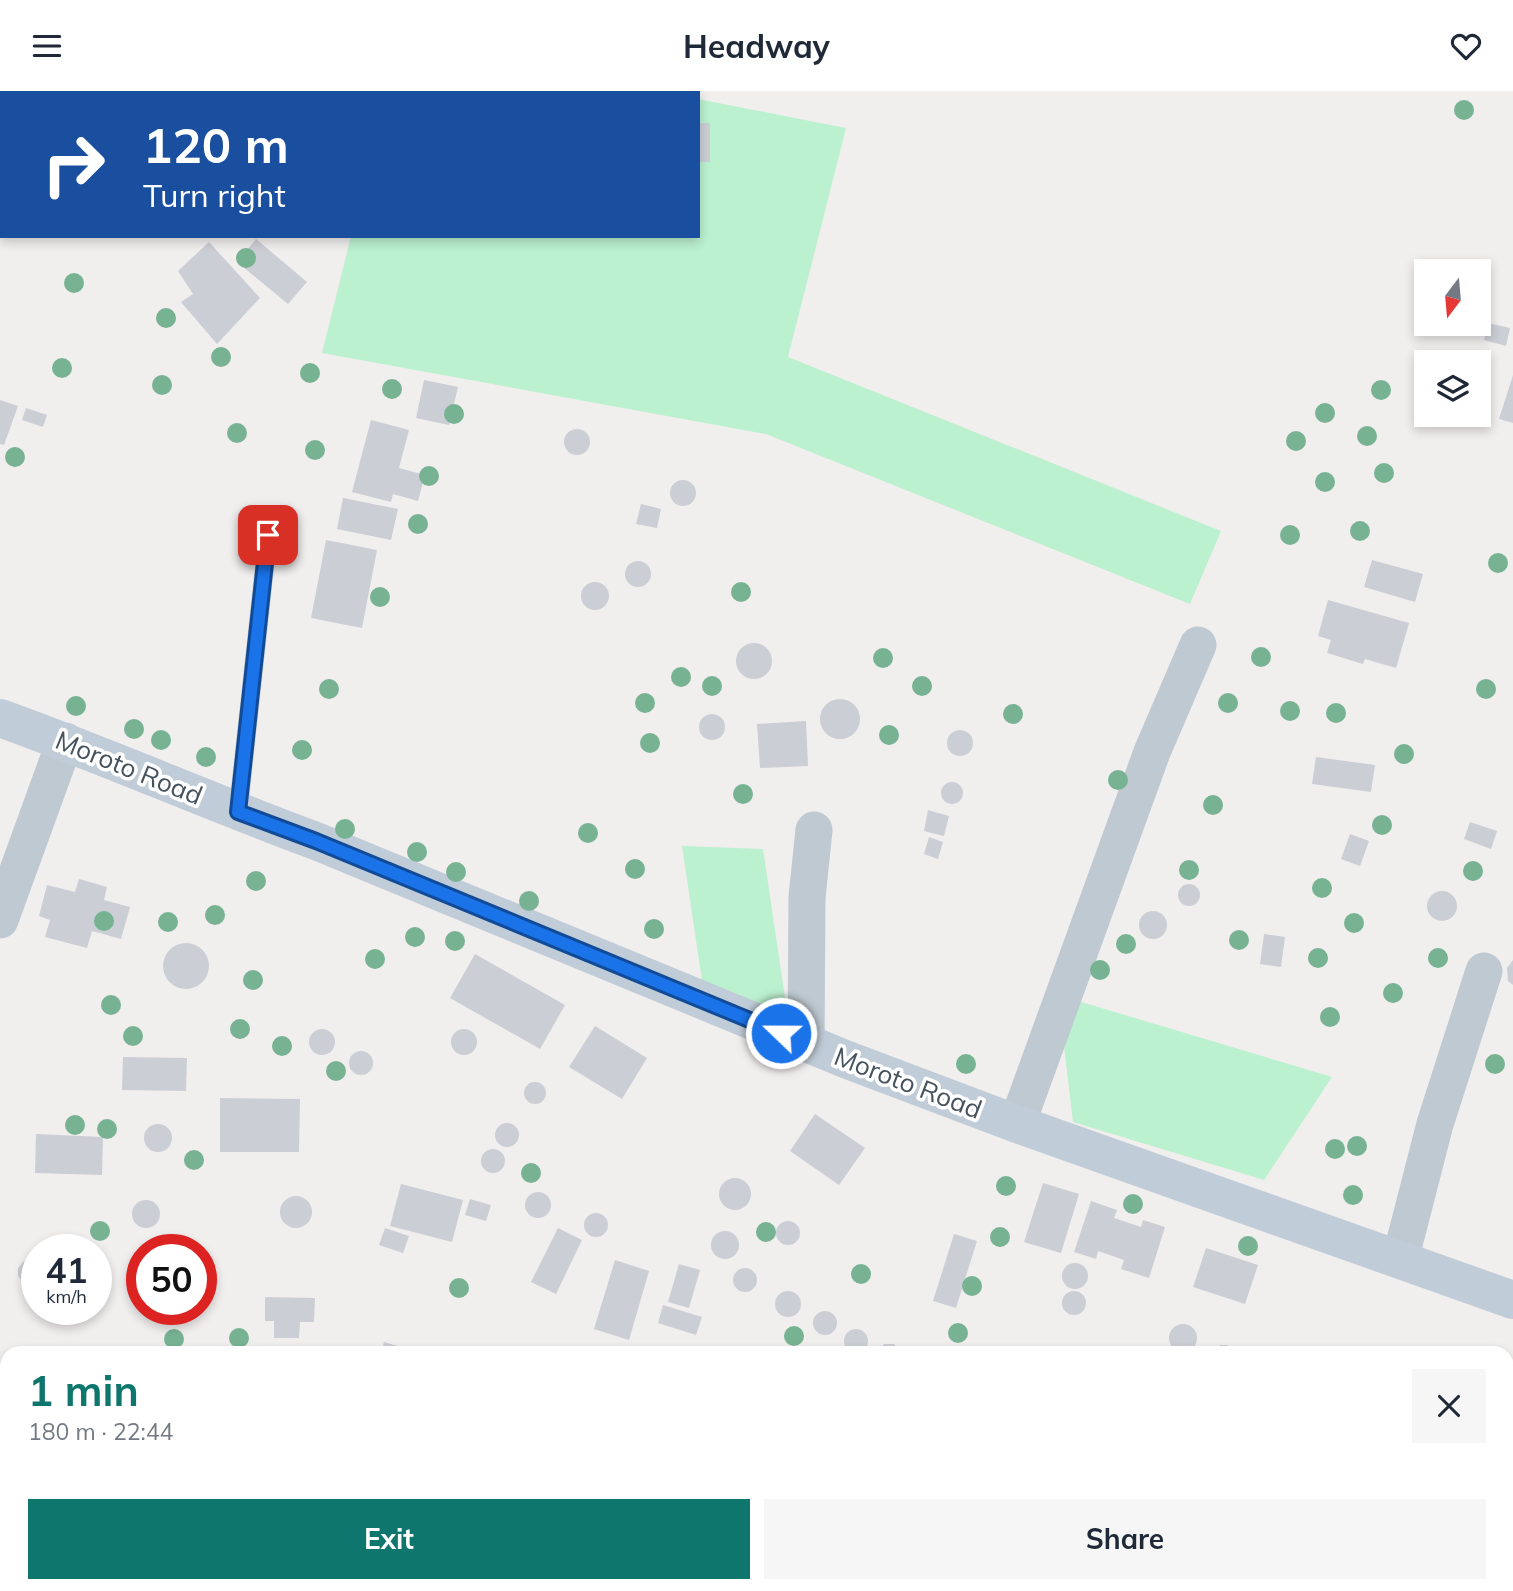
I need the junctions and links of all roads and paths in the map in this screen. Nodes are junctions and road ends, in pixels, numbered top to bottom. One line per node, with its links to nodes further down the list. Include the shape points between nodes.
1 (268, 535): 5 (lane)
2 (1198, 645): 10 (street, via 1152,752)
3 (0, 718): 4 (main road, Moroto Road)
4 (65, 741): 5 (main road, Moroto Road); 7 (street)
5 (238, 812): 9 (main road, Moroto Road)
6 (814, 830): 9 (street, via 807,897)
7 (0, 920)
8 (1484, 971): 11 (street, via 1435,1124)
9 (806, 1044): 10 (main road, Moroto Road)
10 (1017, 1124): 11 (main road, Moroto Road)
11 (1400, 1260): 12 (main road, Moroto Road)
12 (1513, 1300)

